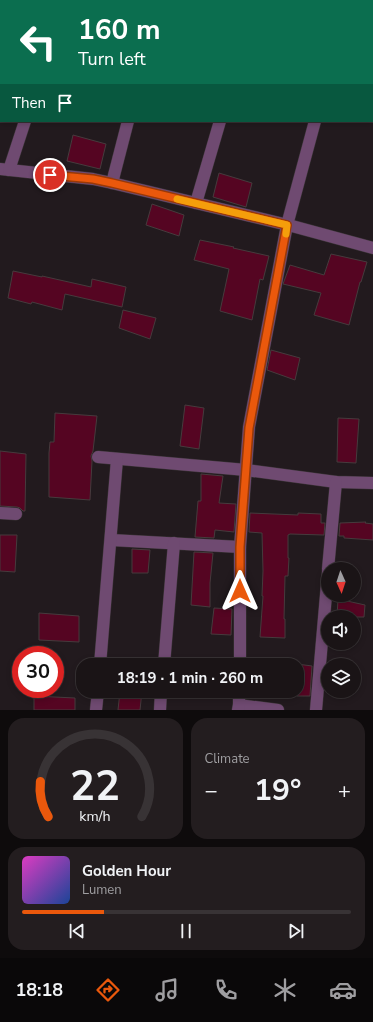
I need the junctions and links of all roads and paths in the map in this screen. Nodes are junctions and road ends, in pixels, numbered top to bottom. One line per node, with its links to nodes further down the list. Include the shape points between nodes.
1 (25, 122): 5 (street)
2 (128, 122): 6 (street)
3 (220, 122): 7 (street)
4 (315, 122): 8 (street)
5 (4, 170): 6 (street)
6 (112, 183): 7 (street)
7 (196, 203): 8 (street)
8 (287, 225): 9 (street); 12 (street, via 249,428)
9 (373, 248)
10 (98, 457): 11 (street)
11 (117, 459): 12 (street); 17 (street)
12 (246, 470): 13 (street); 19 (street)
13 (336, 482): 14 (street); 20 (street)
14 (373, 483)
15 (0, 513): 16 (street)
16 (16, 514)
17 (111, 540): 18 (street); 22 (street)
18 (174, 543): 19 (street); 23 (street)
19 (240, 547): 24 (street)
20 (329, 562)
21 (325, 602): 31 (street)
22 (101, 658)
23 (165, 658)
24 (240, 658)
25 (97, 698): 28 (street)
26 (161, 698): 29 (street)
27 (239, 707): 30 (street)
28 (96, 710)
29 (160, 710)
30 (278, 710)
31 (316, 710)

